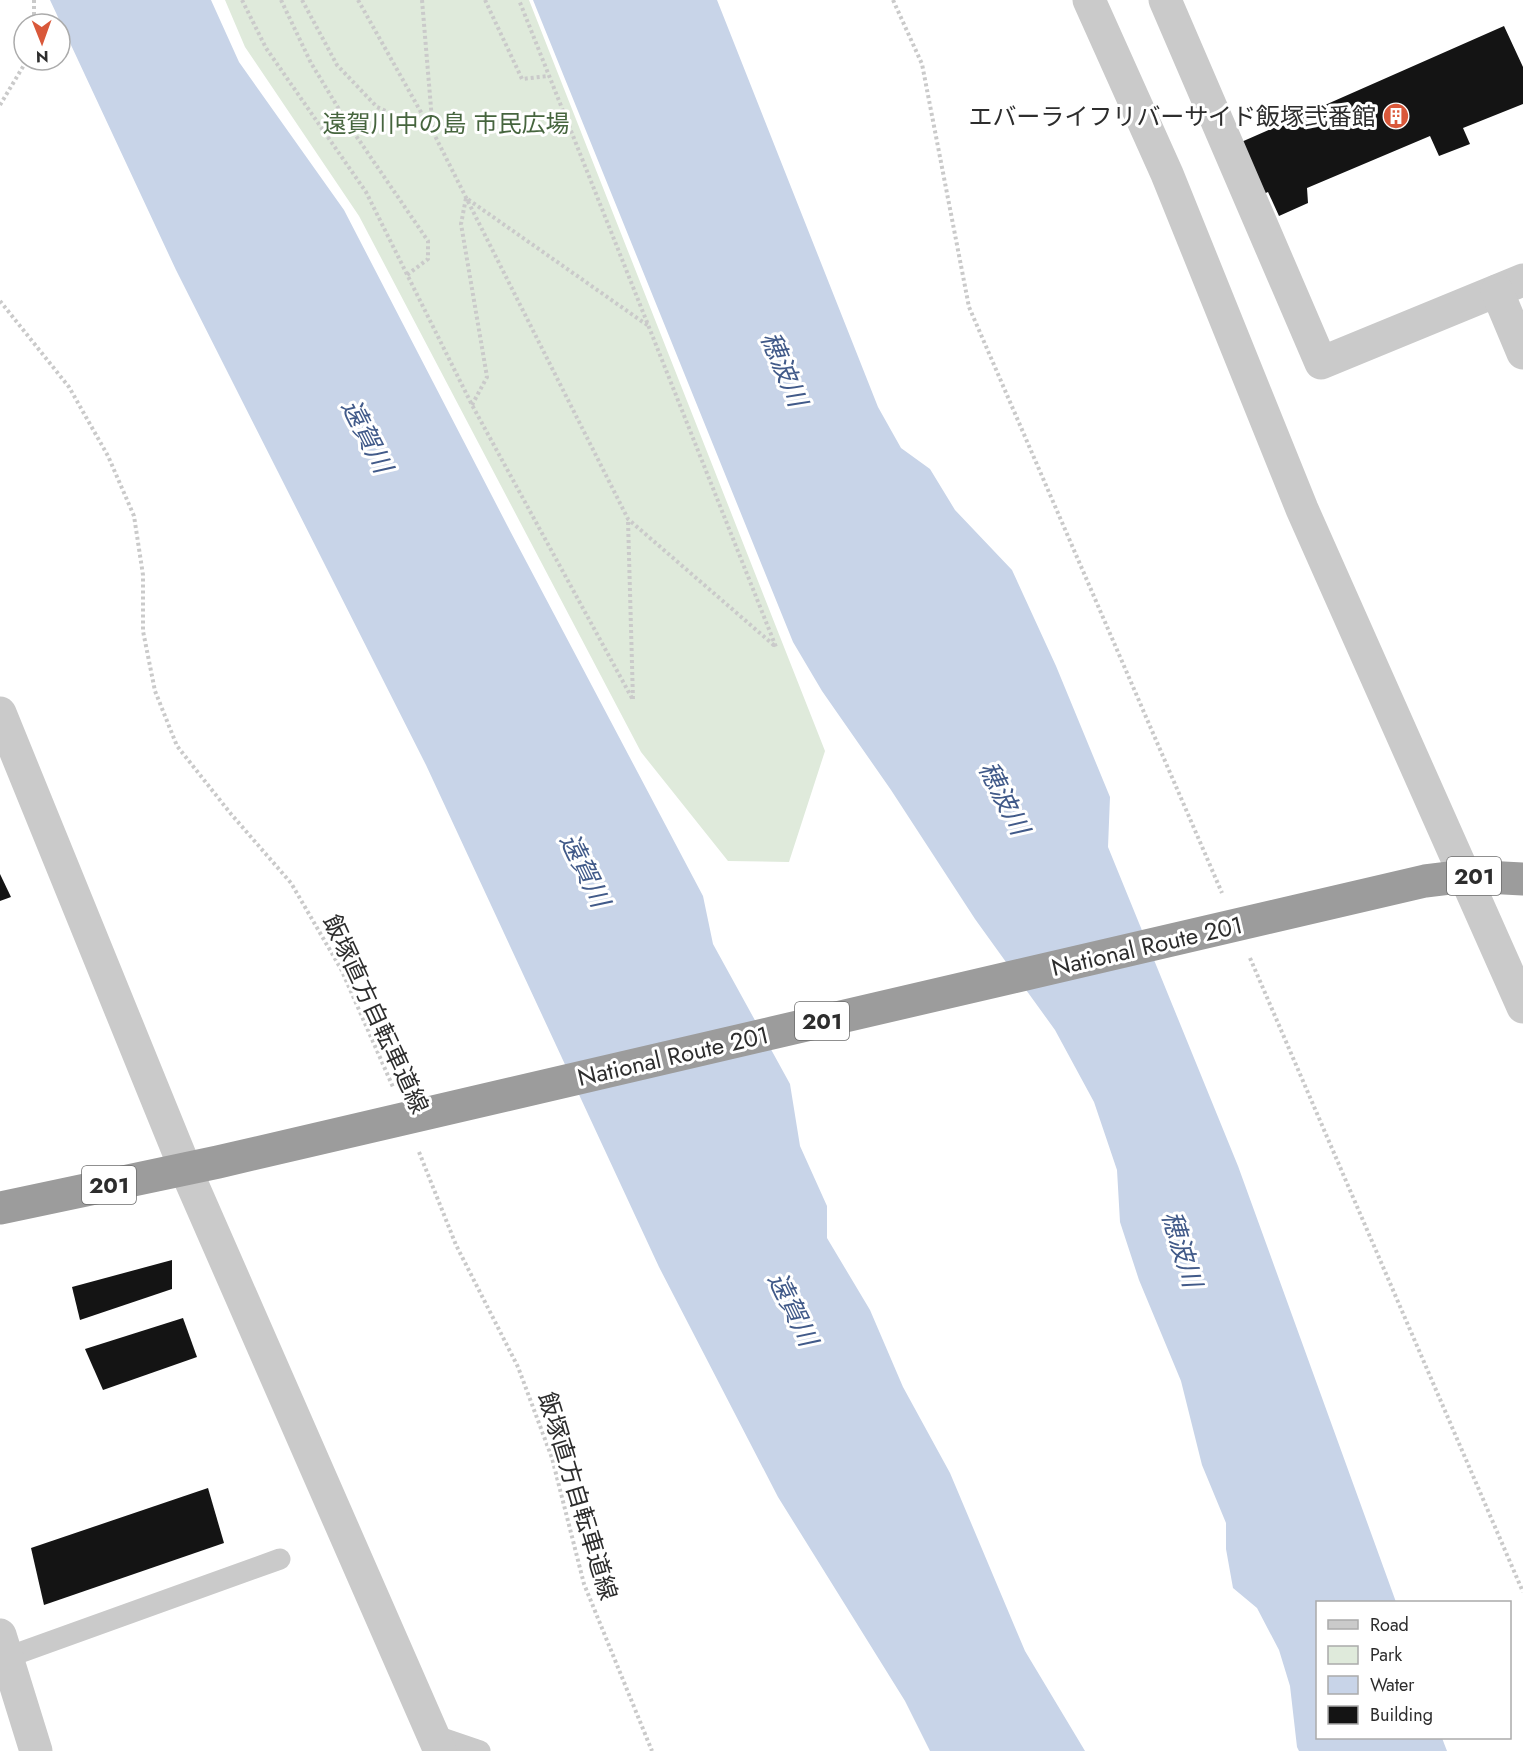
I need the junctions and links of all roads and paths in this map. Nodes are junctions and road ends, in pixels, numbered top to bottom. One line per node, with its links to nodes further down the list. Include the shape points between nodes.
1 (242, 0): 16 (path, via 266,48 366,192)
2 (281, 0): 16 (path, via 311,63 348,124 428,241 428,259)
3 (302, 0): 14 (path, via 337,65 376,106)
4 (358, 0): 14 (path)
5 (422, 0): 14 (path)
6 (485, 0): 12 (path, via 522,79)
7 (519, 0): 12 (path)
8 (893, 0): 27 (path, via 922,64 969,307)
9 (1089, 0): 25 (street, via 1167,174 1302,508)
10 (1165, 0): 17 (street, via 1321,363)
11 (20, 72): 13 (path)
12 (548, 76): 19 (path)
13 (0, 105)
14 (433, 132): 15 (path)
15 (466, 198): 19 (path); 21 (path, via 461,224 487,377); 22 (path)
16 (407, 275): 21 (path)
17 (1510, 285): 20 (street)
18 (0, 301): 30 (path, 飯塚直方自転車道線, via 69,387 108,456 134,516 143,575 143,631 155,691 177,746 291,883 340,969)
19 (651, 327): 22 (path, via 776,647)
20 (1523, 353)
21 (471, 405): 22 (path, via 633,700)
22 (628, 519)
23 (0, 713): 32 (street)
24 (1523, 863): 25 (street)
25 (1467, 876): 26 (highway, National Route 201 / 201); 29 (street); 32 (highway, National Route 201 / 201, via 1425,881)
26 (1523, 879)
27 (1226, 902)
28 (1249, 956): 35 (path)
29 (1523, 1007)
30 (396, 1094)
31 (417, 1148): 40 (path, 飯塚直方自転車道線, via 456,1245 518,1366 552,1458 584,1584)
32 (185, 1168): 33 (highway, National Route 201 / 201); 37 (street)
33 (0, 1208)
34 (280, 1559): 36 (lane)
35 (1523, 1592)
36 (2, 1651): 38 (street)
37 (437, 1743): 39 (lane)
38 (36, 1751)
39 (480, 1751)
40 (652, 1751)

